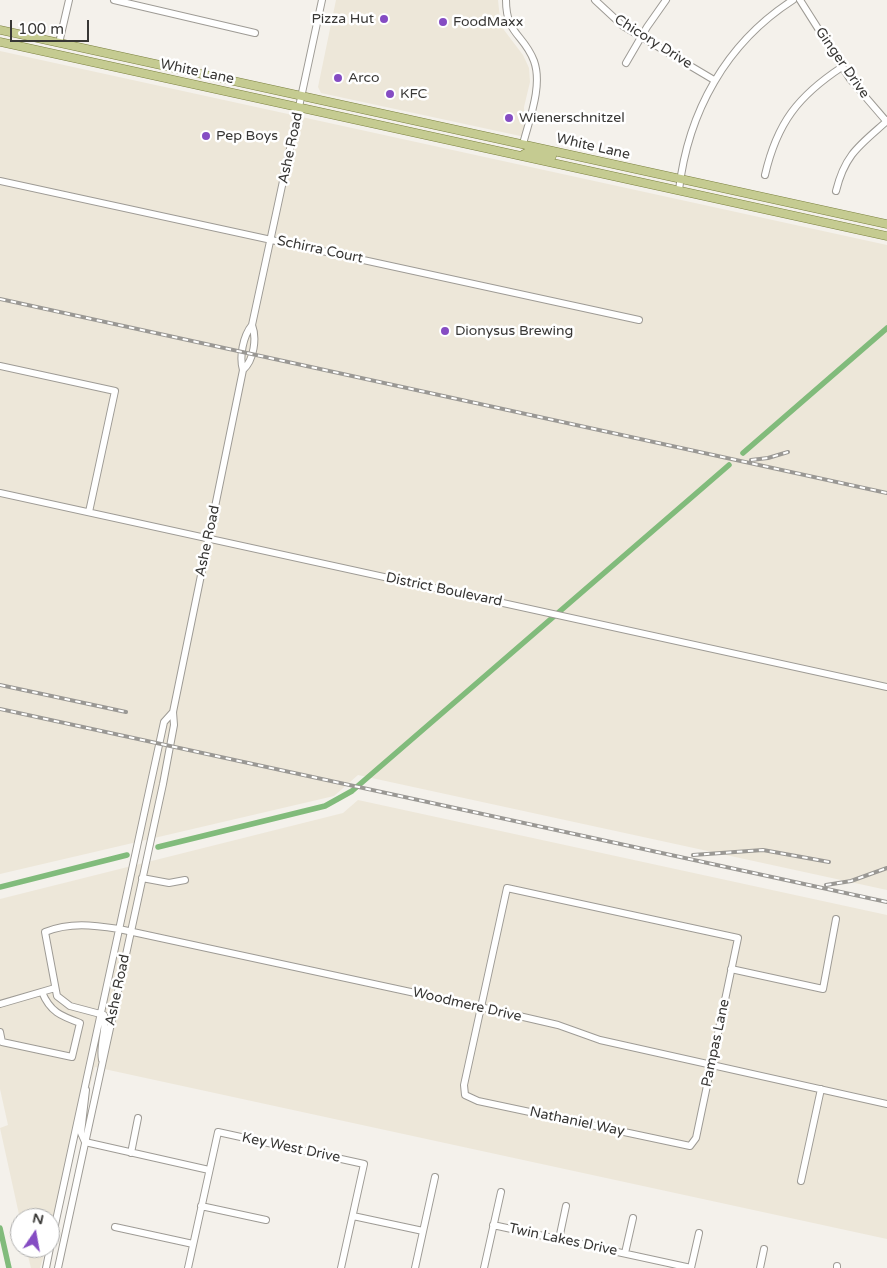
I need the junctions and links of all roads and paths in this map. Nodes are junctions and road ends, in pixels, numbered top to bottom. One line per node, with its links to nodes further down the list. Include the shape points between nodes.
1 (69, 0): 13 (street)
2 (114, 0): 10 (street)
3 (322, 0): 22 (street, Ashe Road)
4 (506, 0): 30 (street, via 510,27 530,53 536,69 536,85)
5 (595, 0): 11 (street, Chicory Drive, via 612,17)
6 (666, 0): 11 (street)
7 (792, 0): 21 (street, via 750,34)
8 (800, 0): 18 (street, Ginger Drive)
9 (0, 30): 13 (main road, White Lane)
10 (255, 34)
11 (641, 36): 17 (street); 21 (street, Chicory Drive)
12 (0, 42): 14 (main road, White Lane)
13 (59, 43): 14 (main road, via 55,48); 15 (main road, White Lane)
14 (12, 45): 16 (main road, White Lane)
15 (116, 55): 16 (main road, via 81,56); 19 (main road, White Lane)
16 (78, 59): 20 (main road, White Lane)
17 (626, 62)
18 (842, 67): 25 (street, Ginger Drive); 33 (street, via 814,87 788,116 776,139)
19 (184, 70): 20 (main road, via 143,68); 22 (main road, White Lane)
20 (138, 72): 23 (main road, White Lane)
21 (714, 80): 34 (street, via 691,132)
22 (302, 96): 23 (street, Ashe Road); 24 (main road, White Lane)
23 (300, 107): 26 (main road, White Lane); 42 (street, Ashe Road)
24 (416, 121): 26 (main road, via 409,126); 27 (main road, White Lane)
25 (887, 122): 37 (street, via 847,159)
26 (378, 124): 28 (main road, White Lane)
27 (460, 130): 28 (main road, via 422,129); 30 (main road, White Lane)
28 (418, 133): 29 (main road, White Lane)
29 (469, 144): 30 (main road, via 511,149); 32 (main road, White Lane)
30 (524, 144): 31 (main road, White Lane)
31 (563, 154): 32 (main road, via 558,157 528,152); 34 (main road, White Lane)
32 (521, 155): 36 (main road, White Lane)
33 (766, 176)
34 (680, 179): 36 (street); 38 (main road, White Lane)
35 (0, 181): 42 (street, Schirra Court)
36 (678, 190): 39 (main road, White Lane)
37 (836, 191)
38 (887, 224)
39 (852, 228): 40 (main road); 41 (main road, White Lane)
40 (887, 232)
41 (887, 236)
42 (271, 239): 43 (street, Schirra Court); 47 (street, Ashe Road, via 252,325 247,331 242,351 243,370)
43 (639, 320)
44 (0, 366): 46 (street, via 116,391)
45 (0, 493): 46 (street, District Boulevard)
46 (89, 512): 47 (street, District Boulevard)
47 (208, 538): 48 (street, District Boulevard); 49 (street, Ashe Road)
48 (887, 687)
49 (173, 712): 50 (street, Ashe Road, via 174,725); 53 (street, Ashe Road, via 164,722)
50 (142, 878): 51 (street, via 169,883); 54 (street, Ashe Road)
51 (185, 880)
52 (836, 919): 55 (street, via 823,989)
53 (119, 929): 54 (street, Woodmere Drive); 56 (street, Woodmere Drive, via 62,925 44,932); 60 (street, Ashe Road)
54 (131, 932): 59 (street, Woodmere Drive); 62 (street, Ashe Road)
55 (731, 970): 59 (street, Pampas Lane, via 738,938 507,888); 63 (street, Pampas Lane)
56 (55, 988): 57 (street); 60 (street, via 57,996 70,1006)
57 (42, 992): 58 (street); 61 (street, via 54,1013 80,1023 72,1057 2,1042)
58 (0, 1004)
59 (480, 1007): 63 (street, Woodmere Drive, via 558,1025 600,1040); 69 (street, Nathaniel Way, via 464,1085 465,1095 478,1101)
60 (101, 1013): 62 (street, via 105,1022 100,1051); 64 (street, Ashe Road)
61 (0, 1032)
62 (102, 1064): 68 (street, Ashe Road)
63 (712, 1065): 65 (street, Woodmere Drive); 69 (street, Pampas Lane, via 696,1138)
64 (85, 1084): 68 (street, via 87,1097 81,1133); 77 (street, Ashe Road)
65 (821, 1089): 66 (street, Woodmere Drive); 73 (street)
66 (887, 1104)
67 (138, 1118): 70 (street)
68 (85, 1142): 70 (street); 89 (street, Ashe Road)
69 (690, 1146)
70 (131, 1153): 71 (street)
71 (209, 1170): 75 (street); 78 (street, Key West Drive, via 218,1132 364,1164)
72 (435, 1177): 83 (street)
73 (801, 1181)
74 (501, 1192): 81 (street)
75 (201, 1206): 80 (street); 86 (street)
76 (566, 1206): 85 (street)
77 (59, 1208)
78 (353, 1216): 83 (street); 91 (street)
79 (633, 1218): 88 (street)
80 (266, 1220)
81 (493, 1225): 85 (street, Twin Lakes Drive); 93 (street)
82 (115, 1226): 86 (street)
83 (423, 1231): 92 (street)
84 (699, 1233): 94 (street)
85 (559, 1239): 88 (street, Twin Lakes Drive)
86 (193, 1244): 90 (street)
87 (764, 1250): 95 (street)
88 (625, 1253): 94 (street, Twin Lakes Drive)
89 (58, 1268)
90 (188, 1268)
91 (341, 1268)
92 (415, 1268)
93 (484, 1268)
94 (691, 1268)
95 (760, 1268)

